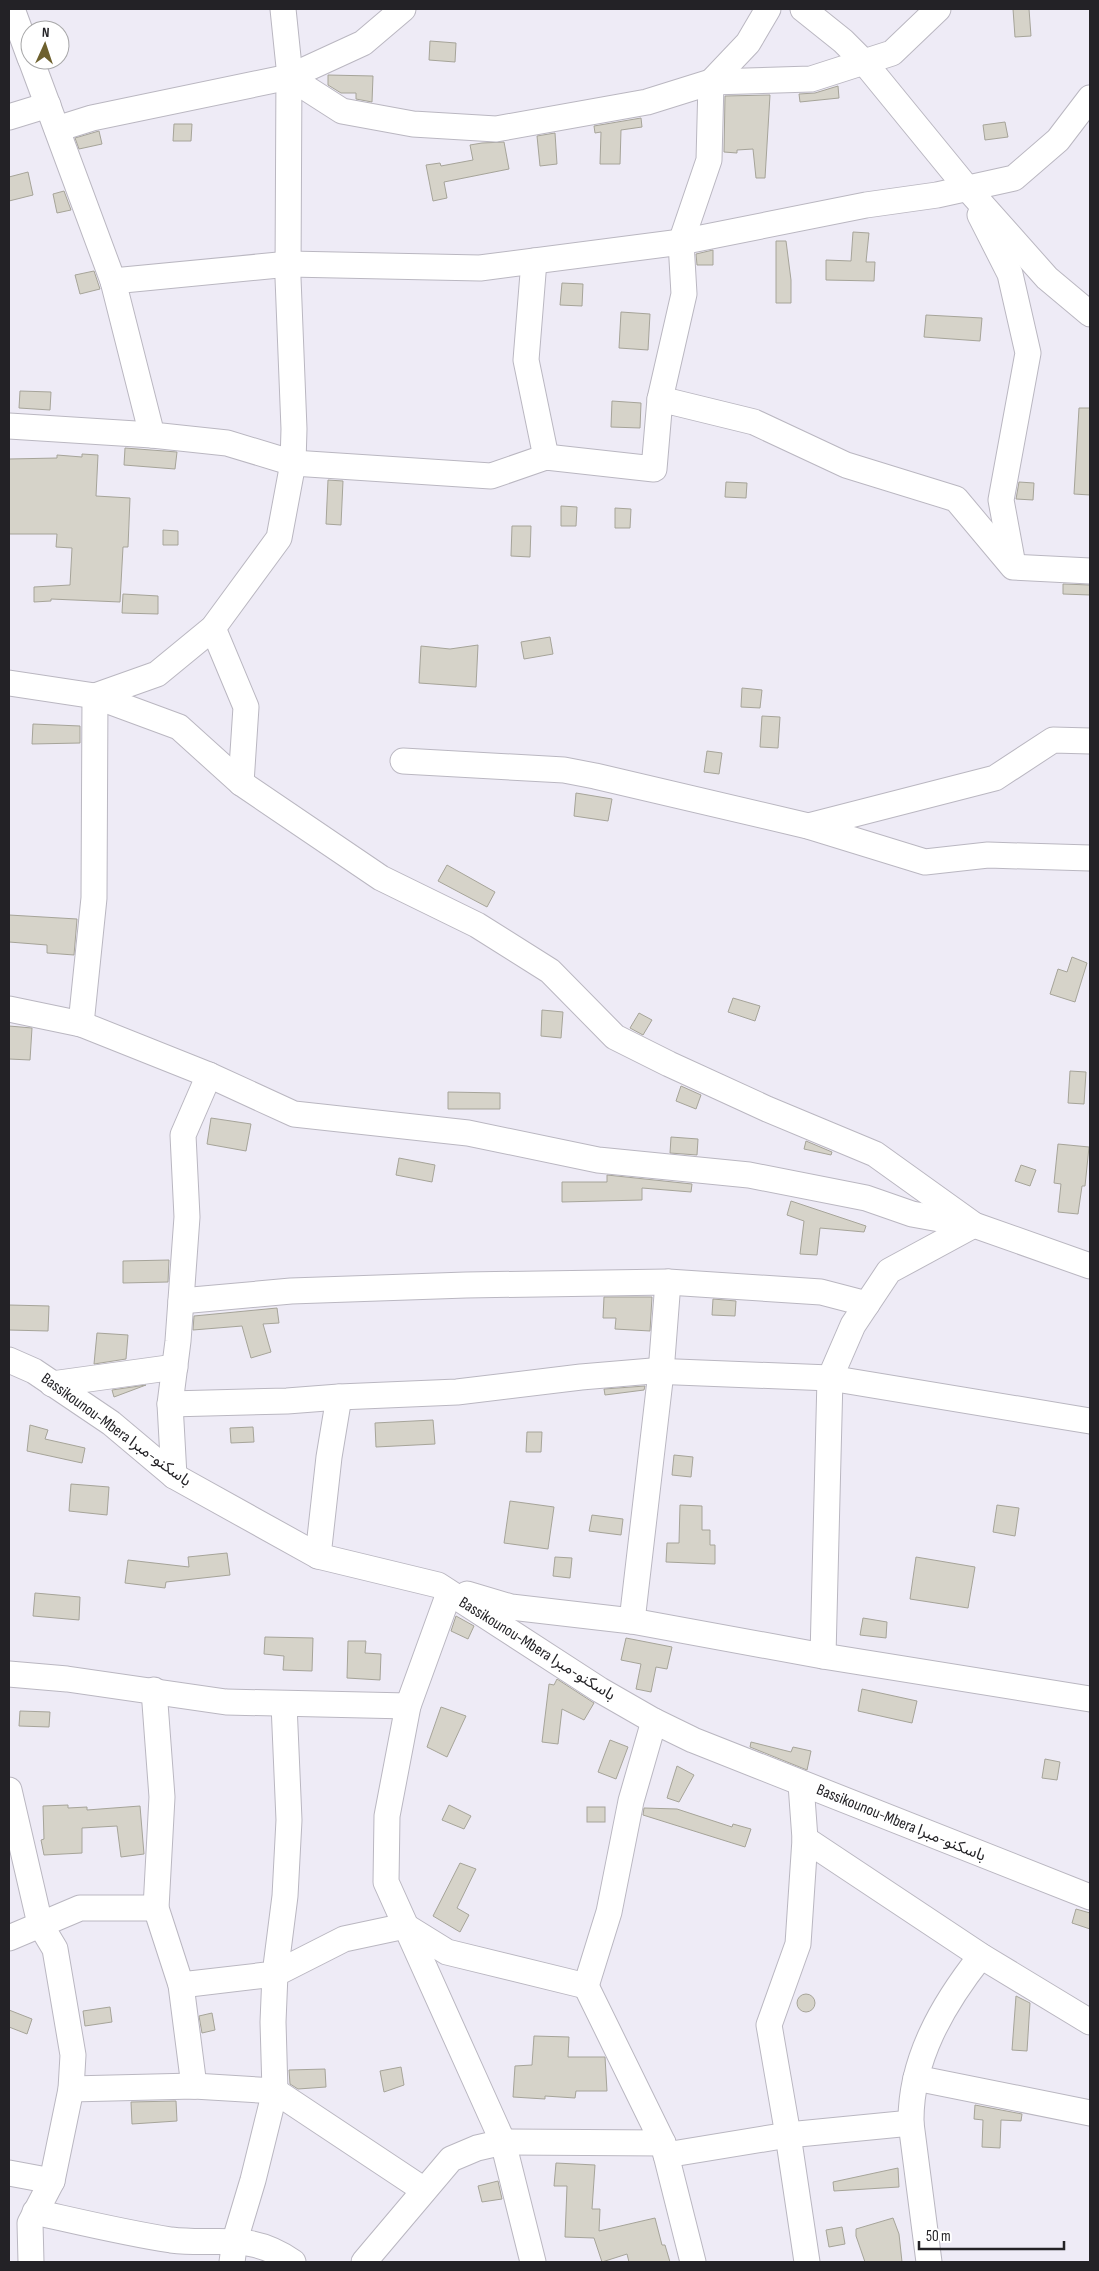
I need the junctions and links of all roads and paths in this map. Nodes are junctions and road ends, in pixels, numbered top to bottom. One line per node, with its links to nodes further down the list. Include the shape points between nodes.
1 (12, 9): 7 (street)
2 (283, 9): 10 (street)
3 (403, 9): 10 (street, via 363,44)
4 (768, 9): 11 (street, via 748,43)
5 (803, 9): 8 (street)
6 (938, 9): 8 (street, via 892,54)
7 (20, 31)
8 (864, 62): 11 (street, via 811,79); 16 (street)
9 (34, 70): 13 (street)
10 (289, 77): 11 (street, via 342,111 413,124 496,129 647,102); 15 (street, via 110,114); 19 (street)
11 (711, 82): 17 (street, via 709,160)
12 (1090, 98): 16 (street, via 1058,140 1014,178)
13 (48, 105): 14 (street); 15 (street)
14 (9, 117)
15 (56, 129): 20 (street)
16 (966, 188): 17 (street); 21 (street, via 1047,278); 27 (street, via 1010,274 1028,353 1001,500)
17 (681, 242): 18 (street); 22 (street, via 684,294)
18 (534, 261): 19 (street, via 480,268); 25 (street, via 526,360)
19 (288, 264): 20 (street); 26 (street)
20 (112, 282): 24 (street)
21 (1090, 314)
22 (660, 399): 25 (street, via 654,469); 27 (street, via 754,422 846,465 956,499)
23 (9, 426): 24 (street)
24 (152, 435): 26 (street, via 227,443)
25 (546, 457): 26 (street, via 491,476)
26 (293, 463): 29 (street, via 279,538)
27 (1013, 567): 28 (street)
28 (1090, 571)
29 (213, 628): 31 (street, via 157,674); 34 (street, via 246,707)
30 (9, 683): 31 (street)
31 (95, 696): 34 (street, via 179,727); 38 (street, via 94,898)
32 (1090, 741): 35 (street, via 1054,740 995,778)
33 (403, 761): 35 (street, via 564,770)
34 (241, 783): 40 (street, via 381,878 477,925 550,971 615,1037 767,1109 875,1154)
35 (808, 826): 36 (street, via 925,862 988,855)
36 (1090, 858)
37 (9, 1009): 38 (street)
38 (81, 1024): 39 (street)
39 (209, 1074): 40 (street, via 294,1114 468,1133 598,1160 750,1175 866,1198 912,1214); 43 (street, via 183,1135 187,1216)
40 (974, 1225): 41 (street); 44 (street, via 889,1271)
41 (1090, 1266)
42 (668, 1282): 43 (street, via 291,1291); 44 (street, via 821,1292); 47 (street)
43 (181, 1301): 46 (street)
44 (867, 1304): 48 (street, via 853,1325)
45 (9, 1360): 49 (street, Bassikounou-Mbera باسكنو-مبرا, via 34,1371)
46 (175, 1367): 49 (street); 51 (street)
47 (661, 1372): 48 (street); 50 (street, via 581,1377 457,1392); 56 (street)
48 (830, 1378): 52 (street); 57 (street)
49 (52, 1384): 53 (street, Bassikounou-Mbera باسكنو-مبرا, via 111,1423)
50 (339, 1397): 51 (street); 54 (street)
51 (170, 1404): 53 (street)
52 (1090, 1421)
53 (174, 1476): 54 (street, Bassikounou-Mbera باسكنو-مبرا)
54 (318, 1556): 55 (street, Bassikounou-Mbera باسكنو-مبرا)
55 (444, 1589): 56 (street, via 510,1608); 62 (street); 63 (street, Bassikounou-Mbera باسكنو-مبرا)
56 (632, 1621): 57 (street)
57 (824, 1656): 60 (street)
58 (9, 1674): 59 (street)
59 (154, 1690): 61 (street, via 226,1702); 68 (street, via 162,1797)
60 (1090, 1699)
61 (284, 1704): 62 (street); 73 (street, via 289,1820 285,1896)
62 (408, 1706): 70 (street, via 387,1816 386,1882)
63 (654, 1721): 64 (street, Bassikounou-Mbera باسكنو-مبرا); 75 (street, via 631,1801 609,1912)
64 (801, 1784): 66 (street); 67 (street, Bassikounou-Mbera باسكنو-مبرا)
65 (9, 1790): 69 (street)
66 (805, 1839): 72 (street); 83 (street, via 798,1944 769,2025)
67 (1090, 1897)
68 (156, 1908): 69 (street, via 80,1908); 74 (street)
69 (40, 1924): 71 (street); 79 (street, via 55,1949 73,2055)
70 (405, 1926): 73 (street, via 344,1939); 75 (street, via 447,1952); 84 (street)
71 (9, 1938)
72 (981, 1956): 76 (street); 77 (street, via 947,2003 933,2029)
73 (275, 1974): 74 (street); 80 (street)
74 (181, 1985): 78 (street)
75 (586, 1986): 85 (street)
76 (1090, 2022)
77 (916, 2078): 81 (street); 82 (street, via 911,2100)
78 (194, 2086): 79 (street); 80 (street)
79 (72, 2089): 87 (street)
80 (274, 2091): 88 (street); 90 (street)
81 (1090, 2113)
82 (911, 2123): 83 (street); 97 (street)
83 (788, 2135): 85 (street); 96 (street)
84 (503, 2142): 85 (street); 88 (street, via 476,2148 451,2159); 94 (street)
85 (665, 2149): 95 (street)
86 (9, 2173): 87 (street)
87 (52, 2181): 89 (street)
88 (424, 2190): 93 (street)
89 (35, 2212): 90 (street); 91 (street, via 30,2223)
90 (234, 2251): 92 (street, via 275,2250)
91 (31, 2262)
92 (293, 2262)
93 (364, 2262)
94 (533, 2262)
95 (693, 2262)
96 (807, 2262)
97 (929, 2262)

